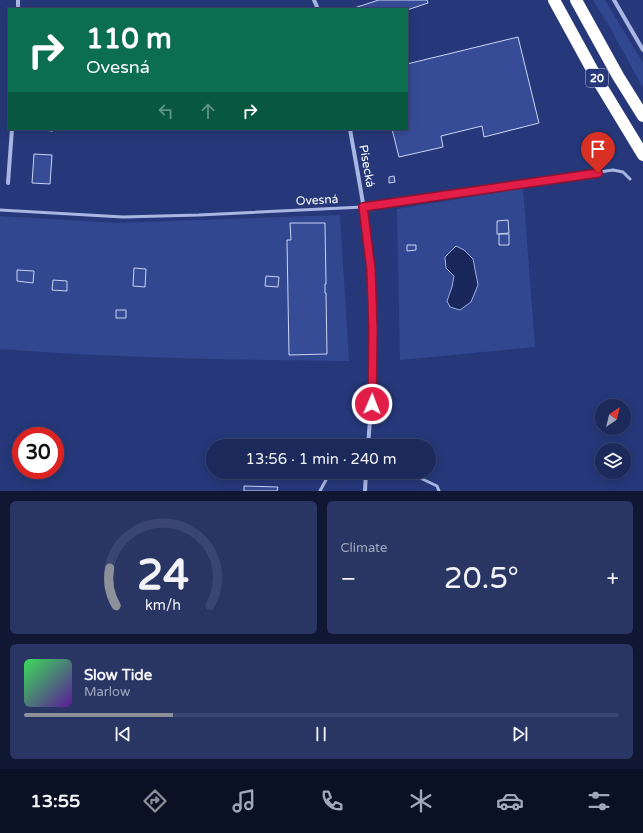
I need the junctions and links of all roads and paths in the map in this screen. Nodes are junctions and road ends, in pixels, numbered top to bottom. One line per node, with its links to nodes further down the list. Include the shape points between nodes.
1 (554, 0): 8 (highway, 20, via 600,84)
2 (576, 0): 5 (highway, 20)
3 (614, 0): 4 (street)
4 (643, 50)
5 (643, 116)
6 (12, 130): 10 (street)
7 (350, 130): 11 (street, Písecká)
8 (643, 154)
9 (630, 179): 11 (lane, Ovesná, via 623,172 613,170)
10 (8, 183)
11 (363, 207): 12 (lane, Ovesná, via 123,217); 13 (street, Písecká, via 371,270 373,330)
12 (0, 210)
13 (369, 439)
14 (326, 479): 17 (lane)
15 (366, 479): 18 (street)
16 (422, 479): 19 (lane, via 437,486)
17 (320, 491)
18 (365, 491)
19 (439, 491)

